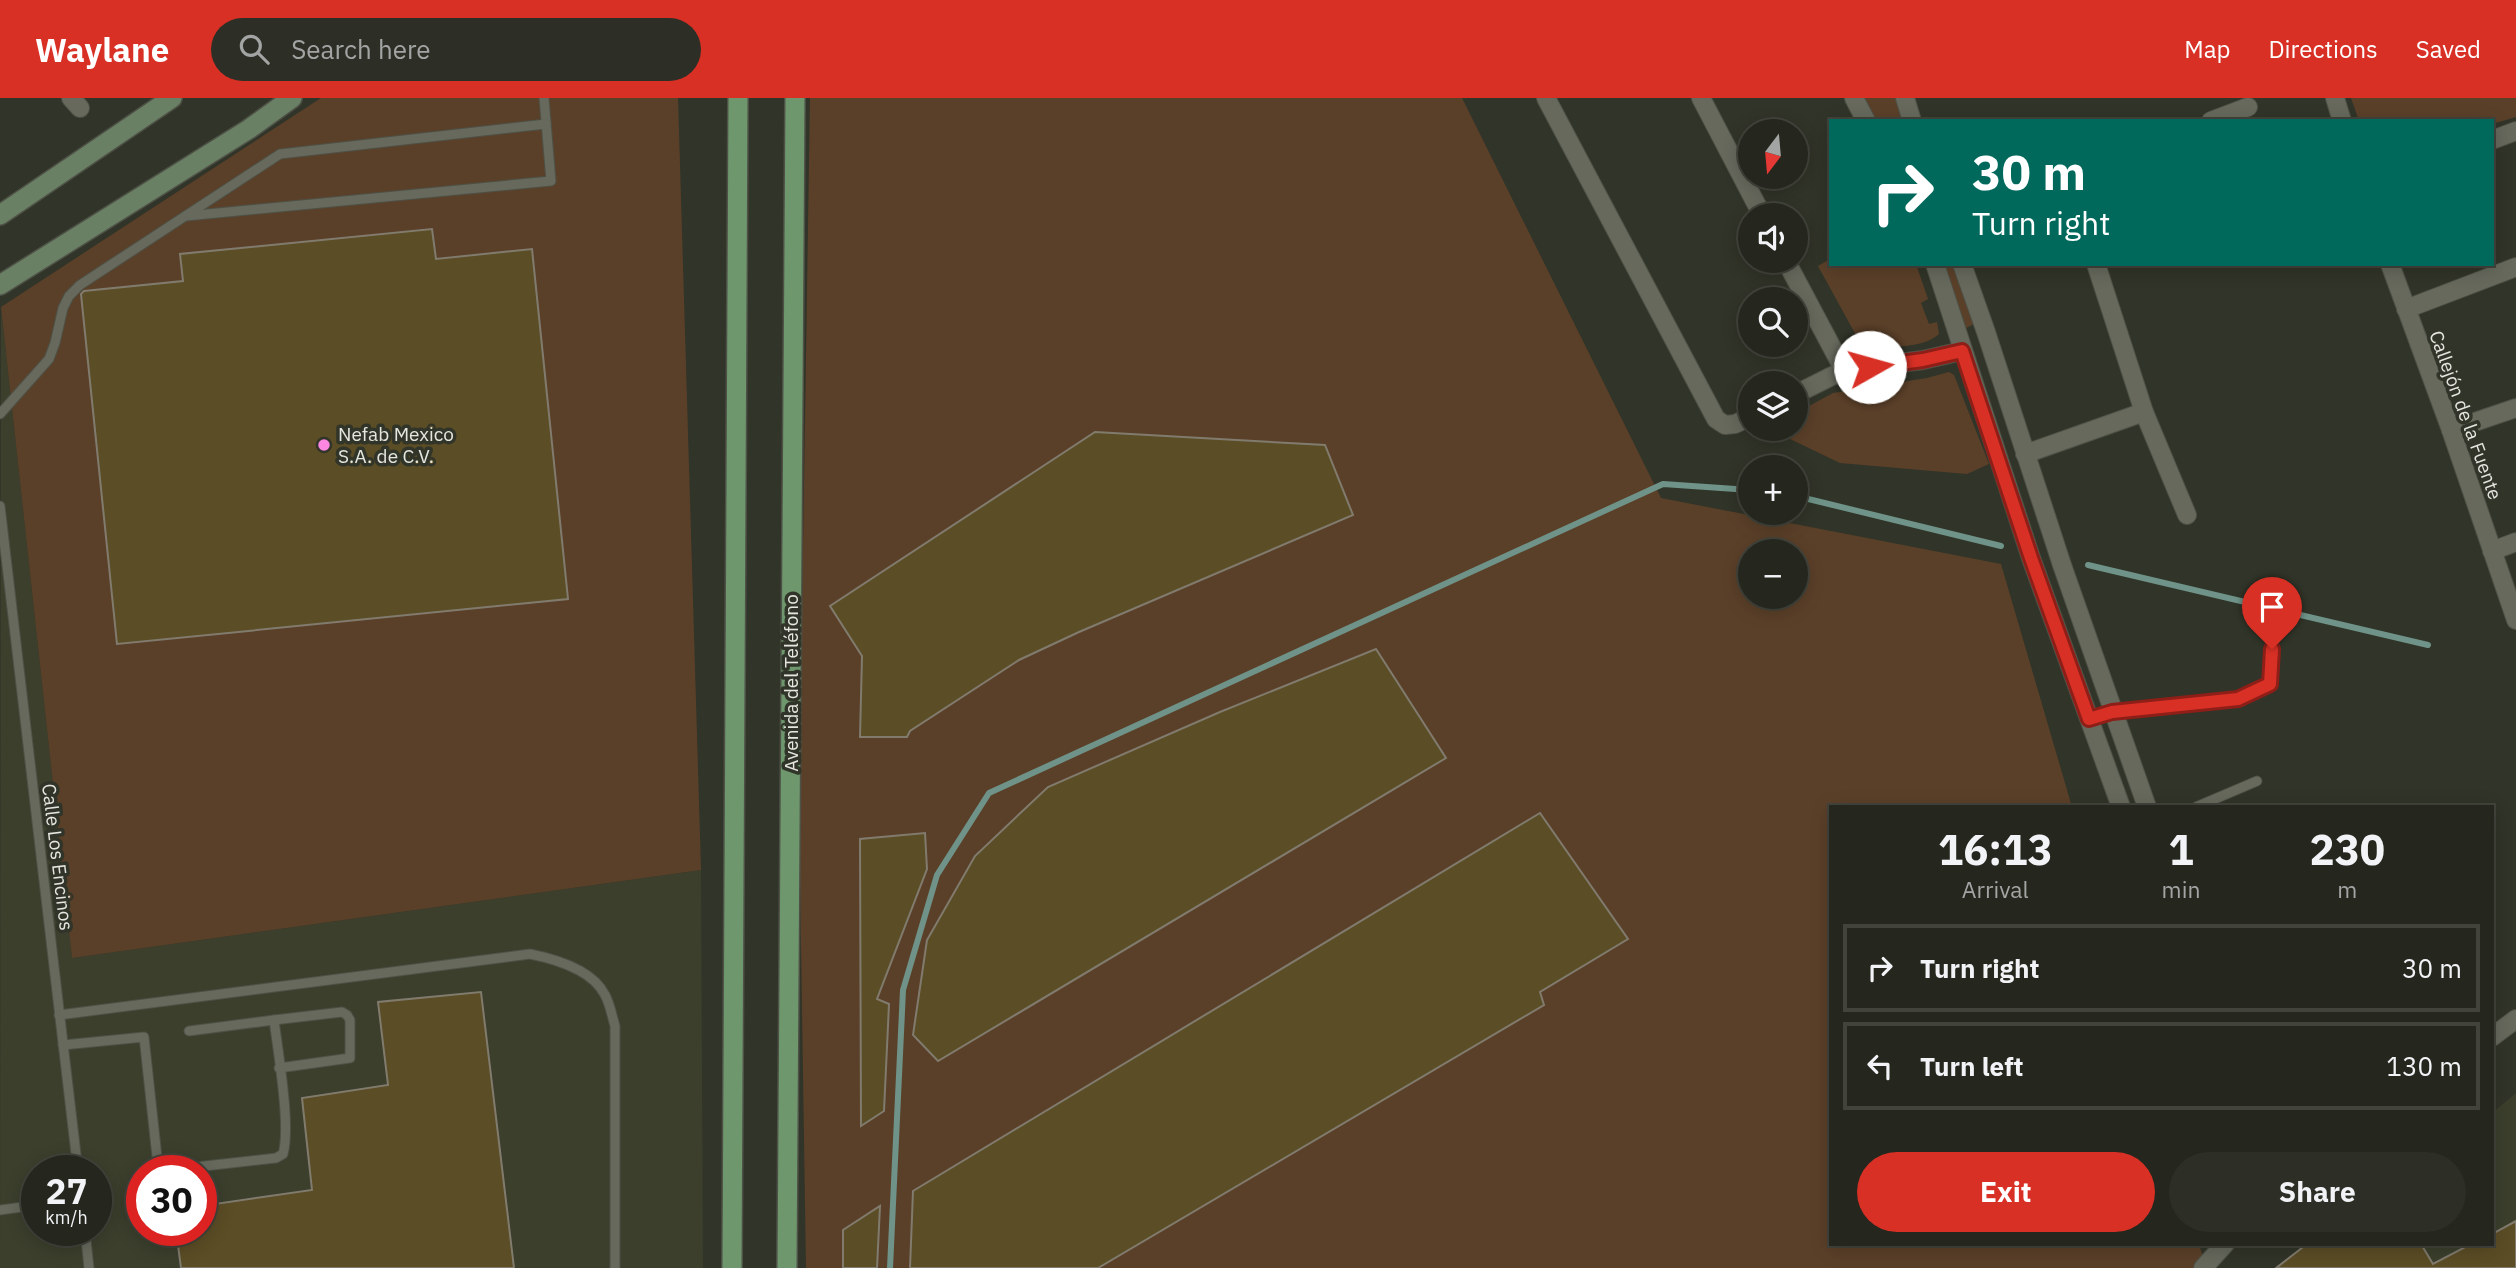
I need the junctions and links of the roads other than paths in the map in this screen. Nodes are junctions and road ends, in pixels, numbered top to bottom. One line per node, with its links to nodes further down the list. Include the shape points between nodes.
1 (172, 98): 20 (main road)
2 (292, 98): 28 (main road)
3 (544, 98): 16 (lane)
4 (738, 98): 68 (main road)
5 (795, 98): 69 (main road, Avenida del Teléfono)
6 (1546, 98): 37 (street, via 1716,419 1725,425)
7 (1701, 98): 19 (street)
8 (1854, 98): 12 (street)
9 (1905, 98): 13 (street)
10 (2335, 98): 15 (street)
11 (2248, 107): 14 (street)
12 (1865, 119)
13 (1911, 119)
14 (2216, 119)
15 (2341, 119)
16 (546, 124): 21 (lane, via 280,154); 21 (lane, via 551,181)
17 (2516, 131): 18 (street)
18 (2494, 139)
19 (1756, 203)
20 (0, 215)
21 (185, 216): 36 (lane, via 69,296 48,359)
22 (1936, 266): 31 (street)
23 (1963, 266): 30 (street)
24 (2097, 266): 35 (street)
25 (2391, 266): 29 (street, Callejón de la Fuente)
26 (2516, 267): 29 (street)
27 (1792, 273): 32 (street)
28 (0, 285)
29 (2406, 309): 38 (street, Callejón de la Fuente)
30 (1986, 331): 31 (street); 39 (street)
31 (1961, 345): 32 (street, via 1923,360); 41 (street)
32 (1844, 370): 33 (street)
33 (1808, 388)
34 (2516, 408): 38 (street)
35 (2144, 412): 39 (street); 43 (street)
36 (0, 414)
37 (1738, 423)
38 (2452, 430): 45 (street, Callejón de la Fuente)
39 (2025, 454): 40 (street)
40 (2038, 494): 41 (street); 48 (street)
41 (2012, 503): 49 (street)
42 (0, 506): 54 (lane, Calle Los Encinos)
43 (2187, 515)
44 (2516, 542): 45 (street)
45 (2492, 551): 46 (street, Callejón de la Fuente)
46 (2516, 620)
47 (2272, 649): 48 (lane, via 2270,684 2238,699)
48 (2112, 712): 49 (lane); 52 (street)
49 (2089, 719): 51 (street)
50 (2257, 781): 53 (lane)
51 (2120, 805)
52 (2146, 805)
53 (2201, 805)
54 (60, 1015): 59 (lane, Calle Los Encinos); 67 (lane, via 530,954 583,972 604,993 615,1026)
55 (2516, 1019): 58 (street)
56 (274, 1020): 57 (lane); 60 (lane); 60 (lane, via 342,1012 349,1020 350,1058)
57 (189, 1031)
58 (2494, 1036)
59 (63, 1045): 60 (lane, via 144,1037 157,1157 165,1167 178,1169 283,1154); 61 (lane, Calle Los Encinos)
60 (279, 1068)
61 (76, 1155)
62 (21, 1207): 63 (lane)
63 (0, 1210)
64 (87, 1246): 66 (lane)
65 (2223, 1246): 70 (street)
66 (89, 1268)
67 (615, 1268)
68 (732, 1268)
69 (787, 1268)
70 (2203, 1268)

